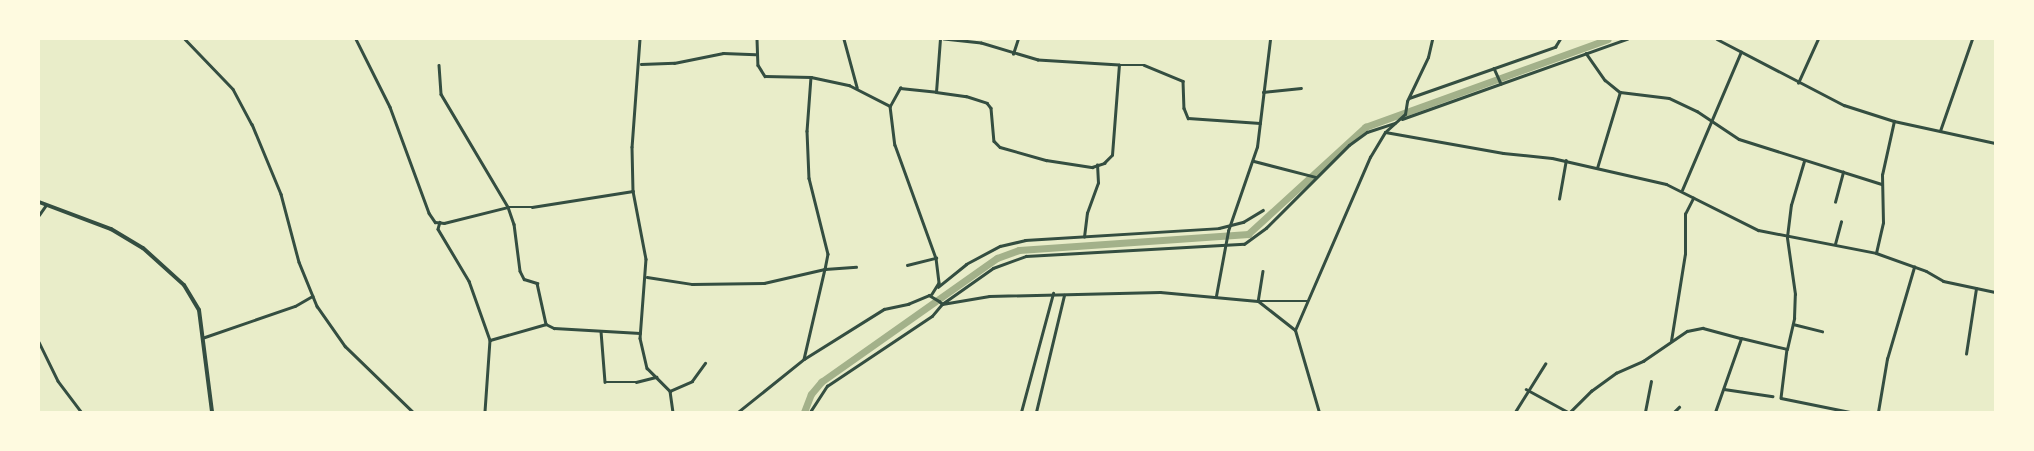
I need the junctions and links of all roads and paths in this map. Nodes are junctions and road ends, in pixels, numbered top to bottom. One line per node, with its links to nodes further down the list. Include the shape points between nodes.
1 (185, 39): 84 (street, via 233,90 252,124 281,194 299,262)
2 (356, 39): 63 (street, via 390,107 429,213)
3 (640, 39): 23 (street)
4 (757, 39): 21 (street)
5 (844, 39): 30 (street)
6 (940, 39): 32 (street)
7 (944, 39): 18 (street)
8 (983, 39): 18 (street)
9 (1018, 39): 22 (street)
10 (1270, 39): 33 (street)
11 (1432, 39): 35 (street, via 1428,57)
12 (1560, 39): 13 (street); 26 (street, via 1555,47)
13 (1565, 39)
14 (1627, 39): 20 (street)
15 (1717, 39): 19 (street)
16 (1818, 39): 29 (street)
17 (1972, 39): 42 (street)
18 (981, 44): 22 (street)
19 (1741, 52): 29 (street); 41 (street)
20 (1586, 53): 28 (street); 34 (street, via 1605,80)
21 (756, 54): 23 (street, via 723,53); 27 (street, via 766,76)
22 (1013, 54): 25 (street, via 1038,60)
23 (641, 64): 54 (street, via 633,128)
24 (439, 65): 60 (street, via 441,94)
25 (1119, 65): 40 (street, via 1144,66 1183,81 1184,108 1188,118); 48 (street, via 1114,149 1110,159)
26 (1494, 68): 28 (street); 35 (street)
27 (811, 77): 30 (street); 75 (street, via 807,131 809,178 828,254)
28 (1500, 83): 37 (street)
29 (1798, 83): 38 (street, via 1844,105)
30 (857, 87): 36 (street)
31 (1301, 88): 33 (street)
32 (936, 92): 36 (street, via 898,89); 48 (street, via 987,103 991,108 994,142 1000,147 1046,160)
33 (1263, 92): 40 (street)
34 (1620, 92): 41 (street, via 1669,98 1697,111); 49 (street)
35 (1408, 98): 37 (street)
36 (890, 106): 71 (street, via 895,146)
37 (1402, 119): 39 (street)
38 (1894, 121): 42 (street); 52 (street)
39 (1397, 122): 43 (street); 51 (street, via 1367,132 1349,144)
40 (1260, 123): 47 (street)
41 (1713, 123): 46 (street, via 1739,139); 53 (street)
42 (1940, 131): 44 (street)
43 (1385, 132): 45 (street); 88 (street, via 1370,156)
44 (1995, 143)
45 (1566, 161): 49 (street); 56 (street)
46 (1804, 161): 50 (street); 67 (street, via 1792,198)
47 (1254, 162): 51 (street); 65 (street)
48 (1097, 166): 66 (street, via 1098,183 1087,213)
49 (1597, 168): 53 (street)
50 (1843, 172): 52 (street); 58 (street)
51 (1315, 177): 68 (street, via 1256,237 1244,244)
52 (1882, 184): 70 (street, via 1883,223)
53 (1682, 190): 55 (street)
54 (633, 191): 60 (street, via 532,207); 77 (street, via 644,238)
55 (1694, 197): 67 (street, via 1739,223); 99 (street, via 1684,221 1685,254)
56 (1559, 199)
57 (39, 202): 59 (main road)
58 (1835, 202)
59 (47, 204): 62 (street); 96 (main road, via 111,229 143,248 173,272 194,297)
60 (508, 207): 63 (street); 90 (street, via 514,224 520,271 524,279 537,283)
61 (1263, 210): 65 (street)
62 (39, 215)
63 (440, 222): 98 (street, via 438,229 469,281)
64 (1841, 222): 69 (street)
65 (1229, 226): 66 (street); 68 (street)
66 (1084, 237): 78 (street, via 1025,240 1000,246 966,264)
67 (1788, 238): 69 (street); 91 (street, via 1794,282)
68 (1224, 246): 85 (street); 89 (street, via 1011,259)
69 (1834, 246): 70 (street)
70 (1876, 253): 74 (street)
71 (936, 258): 72 (street); 78 (street)
72 (907, 265)
73 (856, 267): 75 (street)
74 (1914, 267): 79 (street, via 1943,281); 129 (street, via 1888,359)
75 (825, 269): 77 (street, via 764,283 692,284); 103 (street)
76 (1263, 271): 87 (street)
77 (647, 278): 95 (street)
78 (938, 287): 83 (street)
79 (1976, 289): 80 (street); 102 (street)
80 (1995, 292)
81 (1053, 293): 82 (street); 89 (street, via 989,296); 120 (street)
82 (1065, 293): 85 (street, via 1160,292); 121 (street)
83 (932, 295): 86 (street); 103 (street, via 884,309)
84 (312, 296): 96 (street, via 295,306); 115 (street, via 345,346)
85 (1216, 296): 87 (street)
86 (939, 301): 89 (street)
87 (1258, 301): 88 (street); 92 (street)
88 (1308, 301): 92 (street)
89 (942, 304): 119 (street, via 932,316 827,386)
90 (546, 324): 94 (street, via 554,328); 98 (street)
91 (1793, 324): 93 (street); 101 (street)
92 (1295, 330): 122 (street)
93 (1822, 331)
94 (600, 332): 95 (street); 106 (street, via 605,382 636,382)
95 (640, 333): 106 (street, via 645,362)
96 (202, 338): 114 (main road)
97 (1741, 338): 99 (street, via 1703,328 1687,331); 101 (street); 108 (street)
98 (490, 340): 116 (street)
99 (1671, 341): 124 (street, via 1601,383)
100 (39, 342): 113 (street, via 58,382)
101 (1787, 349): 128 (street, via 1779,398)
102 (1966, 354)
103 (804, 360): 118 (street)
104 (704, 363): 110 (street, via 692,381)
105 (1545, 364): 109 (street)
106 (656, 377): 110 (street)
107 (1652, 382): 125 (street)
108 (1724, 388): 111 (street); 127 (street)
109 (1526, 389): 123 (street); 124 (street)
110 (670, 391): 117 (street)
111 (1772, 396)
112 (1679, 407): 126 (street)
113 (80, 412)
114 (212, 412)
115 (413, 412)
116 (485, 412)
117 (673, 412)
118 (738, 412)
119 (810, 412)
120 (1021, 412)
121 (1036, 412)
122 (1319, 412)
123 (1515, 412)
124 (1569, 412)
125 (1645, 412)
126 (1674, 412)
127 (1715, 412)
128 (1850, 412)
129 (1878, 412)

